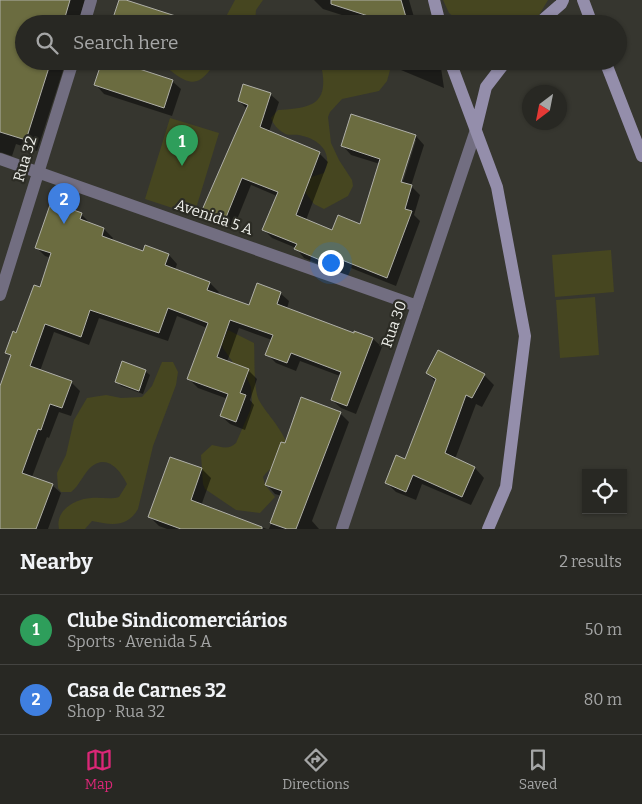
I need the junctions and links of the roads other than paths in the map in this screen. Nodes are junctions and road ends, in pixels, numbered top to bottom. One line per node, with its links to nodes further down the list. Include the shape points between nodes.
1 (92, 0): 5 (street)
2 (434, 0): 6 (main road)
3 (562, 0): 7 (main road)
4 (583, 0): 8 (main road)
5 (87, 15)
6 (437, 15)
7 (548, 15)
8 (589, 15)
9 (69, 70): 16 (street, Rua 32)
10 (453, 70): 13 (main road)
11 (499, 70): 13 (main road, via 486,87)
12 (609, 70): 14 (main road)
13 (476, 130): 18 (street, Rua 30); 20 (main road, via 497,187 525,336 506,487)
14 (642, 156)
15 (0, 159): 16 (street, Avenida 5 A)
16 (38, 172): 17 (street, Rua 32); 18 (street, Avenida 5 A)
17 (0, 295)
18 (417, 306): 19 (street, Rua 30)
19 (342, 529)
20 (488, 529)

